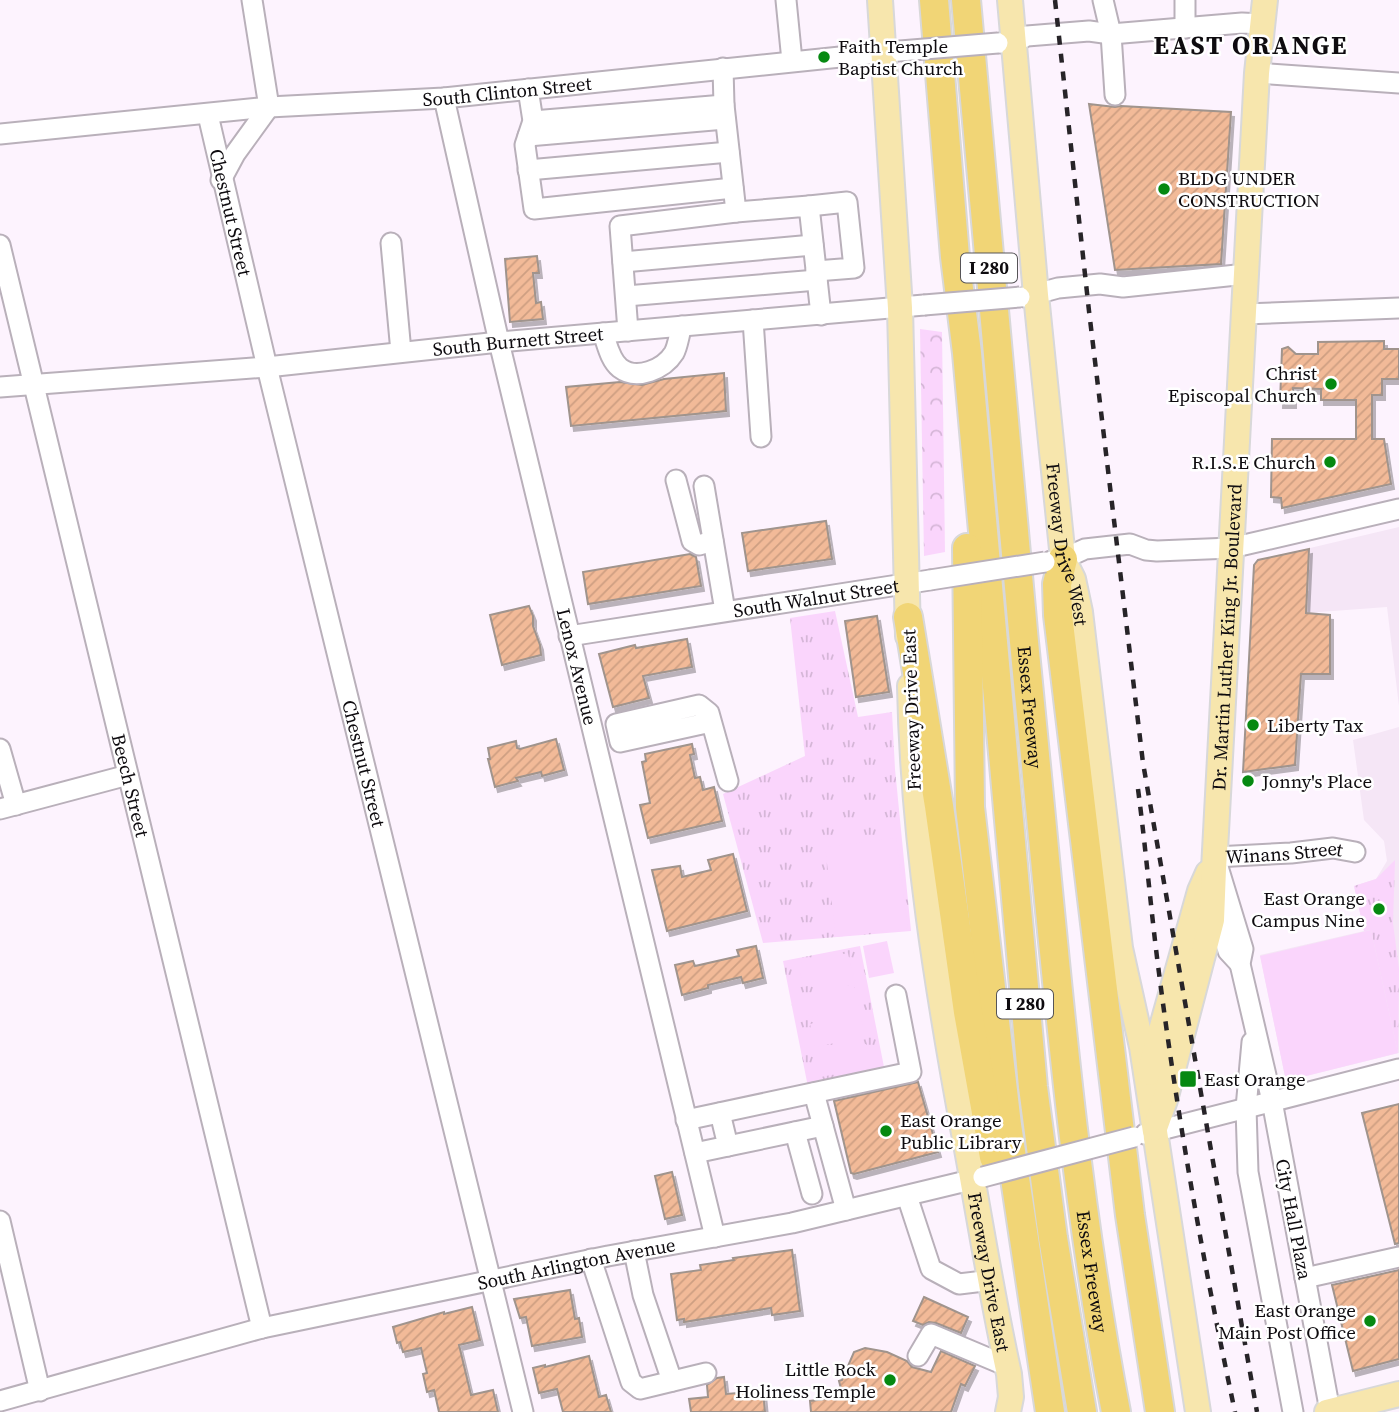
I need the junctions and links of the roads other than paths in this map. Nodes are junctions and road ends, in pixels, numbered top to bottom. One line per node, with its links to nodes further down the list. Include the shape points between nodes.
1 (252, 0): 21 (street)
2 (786, 0): 14 (street)
3 (880, 0): 13 (main road, Freeway Drive East)
4 (934, 0): 53 (highway, Essex Freeway / I 280)
5 (966, 0): 119 (highway, Essex Freeway / I 280, via 1066,1074 1085,1227)
6 (1010, 0): 12 (main road, Freeway Drive West)
7 (1103, 0): 11 (street)
8 (1185, 0): 10 (street)
9 (1264, 12): 10 (street, South Clinton Street, via 1242,23); 16 (main road, Dr. Martin Luther King Jr. Boulevard)
10 (1185, 28): 11 (street, South Clinton Street)
11 (1111, 34): 12 (street, South Clinton Street, via 1027,36); 19 (street)
12 (1006, 43): 13 (street, South Clinton Street, bridge); 42 (main road, Freeway Drive West)
13 (892, 52): 14 (street, South Clinton Street); 43 (main road, Freeway Drive East)
14 (792, 61): 15 (street, South Clinton Street)
15 (723, 68): 18 (street, South Clinton Street); 22 (street)
16 (1258, 73): 17 (street); 39 (main road, Dr. Martin Luther King Jr. Boulevard)
17 (1399, 83)
18 (528, 89): 20 (street, South Clinton Street); 24 (street)
19 (1115, 95)
20 (444, 98): 21 (street, South Clinton Street); 51 (street, Lenox Avenue)
21 (269, 107): 23 (street, South Clinton Street); 28 (street)
22 (724, 112): 24 (street); 26 (street)
23 (208, 115): 25 (street, South Clinton Street); 28 (street, Chestnut Street)
24 (530, 129): 27 (street, via 525,145)
25 (0, 134)
26 (729, 152): 27 (street); 29 (street)
27 (528, 170): 30 (street, via 534,209)
28 (221, 180): 54 (street, Chestnut Street)
29 (733, 187): 30 (street); 32 (street)
30 (616, 200): 33 (street)
31 (808, 206): 32 (street); 36 (street); 40 (street, via 847,202 854,268)
32 (736, 212): 33 (street)
33 (620, 226): 37 (street)
34 (391, 243): 52 (street)
35 (0, 245): 38 (street, Beech Street)
36 (813, 245): 37 (street); 40 (street)
37 (623, 262): 41 (street)
38 (3, 270): 55 (street, Beech Street)
39 (1246, 274): 42 (street, South Burnett Street, via 1058,288); 46 (main road, Dr. Martin Luther King Jr. Boulevard)
40 (816, 276): 41 (street); 45 (street)
41 (626, 296): 49 (street)
42 (1028, 296): 43 (street, South Burnett Street, bridge); 63 (main road, Freeway Drive West)
43 (912, 307): 45 (street, South Burnett Street); 64 (main road, Freeway Drive East)
44 (1399, 308): 46 (street)
45 (821, 314): 47 (street, South Burnett Street)
46 (1244, 314): 62 (main road, Dr. Martin Luther King Jr. Boulevard)
47 (753, 320): 48 (street, South Burnett Street); 57 (street)
48 (682, 326): 49 (street, South Burnett Street); 50 (street, via 675,352 655,370 639,373 619,367)
49 (628, 331): 50 (street, South Burnett Street)
50 (603, 333): 51 (street, South Burnett Street)
51 (499, 342): 52 (street, South Burnett Street); 67 (street, Lenox Avenue)
52 (401, 352): 54 (street, South Burnett Street)
53 (967, 353): 117 (highway, via 970,807 1007,1125); 118 (highway, Essex Freeway / I 280, via 1033,1087)
54 (267, 367): 55 (street, South Burnett Street); 103 (street, Chestnut Street)
55 (33, 384): 56 (street, South Burnett Street); 72 (street, Beech Street)
56 (0, 387)
57 (761, 437)
58 (676, 480): 61 (street, via 692,541 699,545)
59 (704, 486): 61 (street)
60 (1399, 509): 62 (street, South Walnut Street)
61 (713, 541): 65 (street)
62 (1231, 548): 63 (street, South Walnut Street, via 1146,550 1130,544 1085,549); 76 (main road, Dr. Martin Luther King Jr. Boulevard)
63 (1054, 561): 64 (street, South Walnut Street, bridge); 82 (main road, Freeway Drive West, via 1073,579 1080,612 1121,948); 120 (highway, via 1124,1162)
64 (919, 582): 65 (street, South Walnut Street); 66 (main road, Freeway Drive East)
65 (726, 611): 67 (street, South Walnut Street)
66 (908, 617): 93 (main road, Freeway Drive East, via 911,750 921,854 951,1062); 116 (highway, via 977,1063)
67 (569, 636): 70 (street, Lenox Avenue)
68 (711, 722): 69 (street, via 620,742); 69 (street, via 709,713 699,705 616,724); 73 (street)
69 (618, 733): 70 (street)
70 (594, 737): 87 (street, Lenox Avenue)
71 (0, 749): 74 (street)
72 (128, 775): 74 (street); 105 (street, Beech Street)
73 (728, 781)
74 (8, 807)
75 (1354, 852): 76 (street, Winans Street, via 1333,848)
76 (1215, 857): 77 (main road, Dr. Martin Luther King Jr. Boulevard); 78 (street, City Hall Plaza, via 1243,946); 82 (main road, Dr. Martin Luther King Jr. Boulevard, via 1200,891)
77 (1214, 900): 78 (street, City Hall Plaza, via 1228,951); 90 (main road, Dr. Martin Luther King Jr. Boulevard, via 1165,1100)
78 (1240, 964): 80 (street, City Hall Plaza)
79 (896, 995): 83 (street, via 911,1072)
80 (1253, 1027): 84 (street, City Hall Plaza); 85 (street, City Hall Plaza)
81 (1399, 1069): 84 (street, South Arlington Avenue)
82 (1146, 1083): 90 (main road, Dr. Martin Luther King Jr. Boulevard)
83 (814, 1093): 86 (street); 88 (street)
84 (1272, 1101): 85 (street, South Arlington Avenue); 102 (street, City Hall Plaza)
85 (1246, 1108): 90 (street, South Arlington Avenue); 122 (street, City Hall Plaza, via 1248,1172)
86 (720, 1113): 87 (street); 91 (street)
87 (687, 1119): 92 (street, Lenox Avenue)
88 (823, 1126): 89 (street); 96 (street)
89 (796, 1132): 91 (street); 94 (street)
90 (1144, 1135): 93 (street, South Arlington Avenue, bridge); 121 (main road, Dr. Martin Luther King Jr. Boulevard)
91 (728, 1146): 92 (street)
92 (695, 1153): 98 (street, Lenox Avenue)
93 (978, 1179): 95 (street, South Arlington Avenue); 104 (main road, Freeway Drive East)
94 (813, 1194)
95 (907, 1196): 96 (street, South Arlington Avenue); 104 (street, via 930,1269 959,1284)
96 (846, 1210): 98 (street, South Arlington Avenue)
97 (0, 1221): 110 (street)
98 (715, 1237): 99 (street, South Arlington Avenue)
99 (634, 1251): 101 (street, South Arlington Avenue); 109 (street, via 643,1295)
100 (1399, 1257): 102 (street)
101 (591, 1259): 103 (street, South Arlington Avenue); 109 (street, via 631,1382 640,1389)
102 (1305, 1278): 123 (street, City Hall Plaza)
103 (491, 1280): 105 (street, South Arlington Avenue); 113 (street, Chestnut Street)
104 (992, 1280): 107 (main road, Freeway Drive East)
105 (262, 1328): 110 (street, South Arlington Avenue)
106 (918, 1356): 107 (street, via 931,1334)
107 (1008, 1370): 114 (main road, Freeway Drive East); 115 (main road)
108 (706, 1373): 109 (street)
109 (672, 1381)
110 (40, 1391): 112 (street, South Arlington Avenue)
111 (1399, 1394): 123 (main road)
112 (11, 1403)
113 (523, 1412)
114 (1008, 1412)
115 (1017, 1412)
116 (1044, 1412)
117 (1050, 1412)
118 (1082, 1412)
119 (1116, 1412)
120 (1160, 1412)
121 (1198, 1412)
122 (1293, 1412)
123 (1328, 1412)

